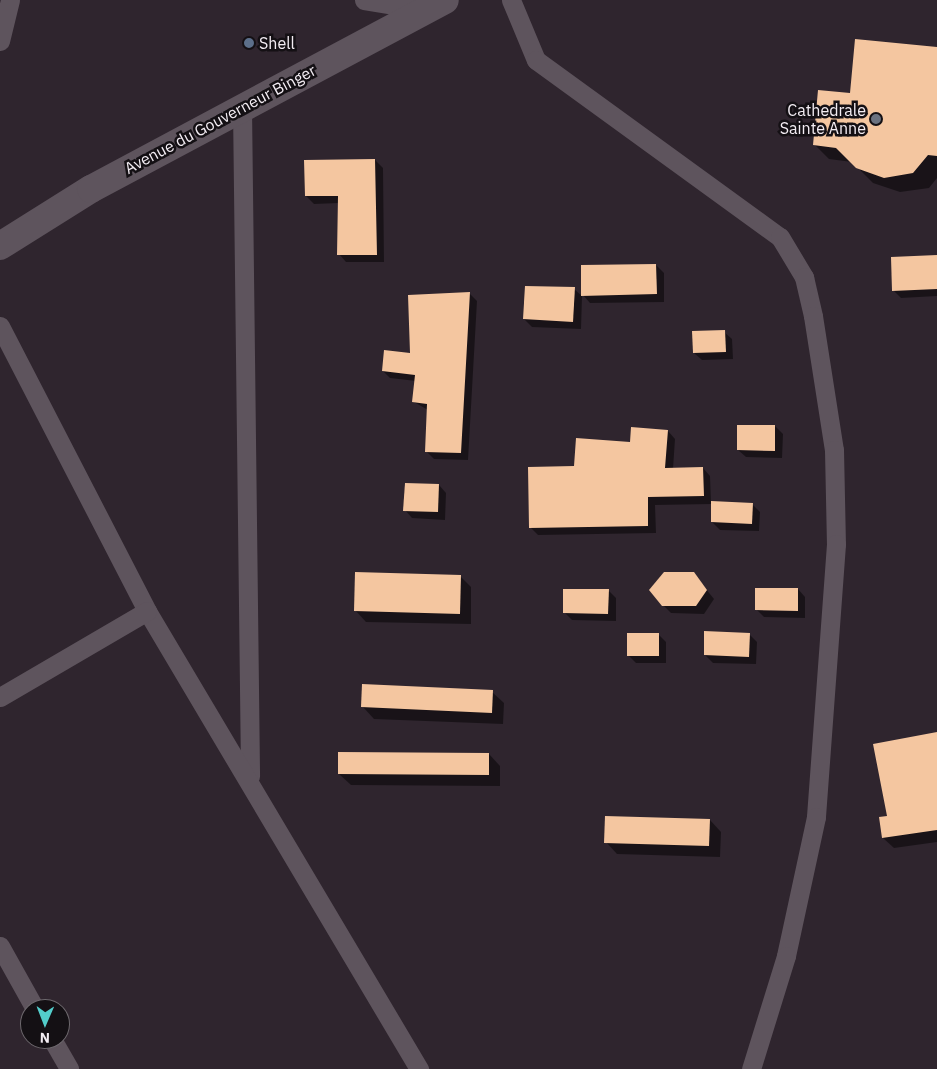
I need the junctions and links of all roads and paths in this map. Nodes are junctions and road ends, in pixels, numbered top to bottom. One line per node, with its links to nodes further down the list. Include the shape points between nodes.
1 (10, 0): 5 (street)
2 (364, 0): 4 (street)
3 (511, 0): 17 (street, via 536,60 780,237 804,277 813,316 834,450 836,544 816,817 786,956)
4 (435, 5): 6 (main road, Avenue du Gouverneur Binger)
5 (0, 41)
6 (242, 107): 7 (main road, Avenue du Gouverneur Binger, via 91,189); 11 (street)
7 (0, 246)
8 (0, 326): 9 (street)
9 (147, 611): 10 (street); 11 (street)
10 (0, 697)
11 (250, 777): 16 (street)
12 (0, 946): 13 (street)
13 (29, 999)
14 (58, 1049): 15 (street)
15 (69, 1069)
16 (419, 1069)
17 (751, 1069)

